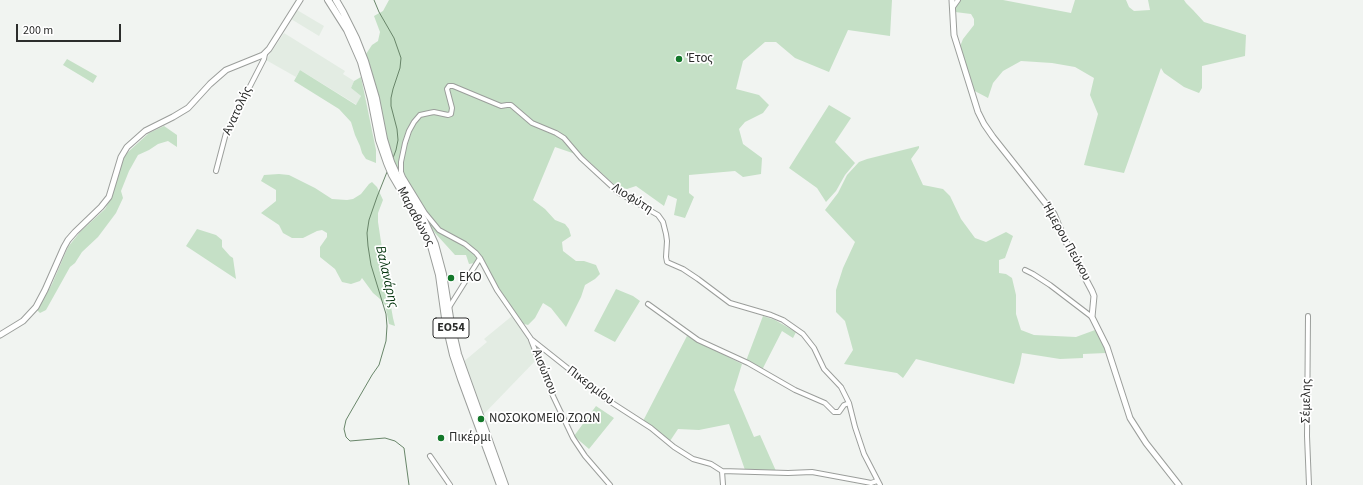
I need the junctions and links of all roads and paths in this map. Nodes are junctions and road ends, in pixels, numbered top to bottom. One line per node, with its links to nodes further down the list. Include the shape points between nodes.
1 (300, 0): 7 (street)
2 (328, 0): 9 (main road, Μαραθώνος / ΕΟ54, via 347,30 361,62 377,130)
3 (336, 0): 9 (main road, Μαραθώνος / ΕΟ54, via 365,61)
4 (952, 0): 6 (street, Ήμερου Πεύκου)
5 (958, 0): 6 (street)
6 (953, 7): 17 (street, Ήμερου Πεύκου, via 954,35 978,112 984,124 1054,214 1092,290)
7 (265, 54): 10 (street, Ανατολής, via 226,133); 18 (street, via 226,70 188,108 145,131 130,143 121,157 109,197 68,240 36,307 23,320)
8 (448, 87): 12 (street, Πικερμίου, via 453,110 451,114 434,112 417,118 409,131 401,172 425,213 439,230 471,248); 20 (street, Λιοφύτη, via 452,86 501,106 507,104 532,123 564,138 581,158 619,193 658,215 666,234 667,262 698,279 730,303 783,320 803,334 814,348 824,369 841,387)
9 (386, 156): 11 (main road, Μαραθώνος / ΕΟ54)
10 (216, 171)
11 (394, 174): 15 (main road, Μαραθώνος / ΕΟ54, via 424,220 433,240 441,264); 25 (main road, Μαραθώνος / ΕΟ54, via 433,250 453,355)
12 (480, 258): 15 (street); 19 (street, Πικερμίου, via 497,290)
13 (1025, 270): 17 (street)
14 (648, 304): 20 (street, via 698,340 748,363 825,404 834,412 840,412 844,405)
15 (448, 309): 26 (main road, Μαραθώνος / ΕΟ54, via 462,368)
16 (1308, 316): 31 (street, Σέμελης)
17 (1092, 317): 30 (street, via 1107,347 1130,418)
18 (0, 335)
19 (531, 339): 22 (street, Πικερμίου, via 606,399 674,446 693,459 711,464); 27 (street, Αισώπου, via 553,396 573,438)
20 (849, 403): 23 (street, via 864,454)
21 (430, 456): 24 (street)
22 (722, 471): 23 (street, Πικερμίου, via 812,472 866,482); 28 (street)
23 (877, 481): 29 (street)
24 (450, 485)
25 (500, 485)
26 (505, 485)
27 (610, 485)
28 (723, 485)
29 (880, 485)
30 (1179, 485)
31 (1309, 485)

